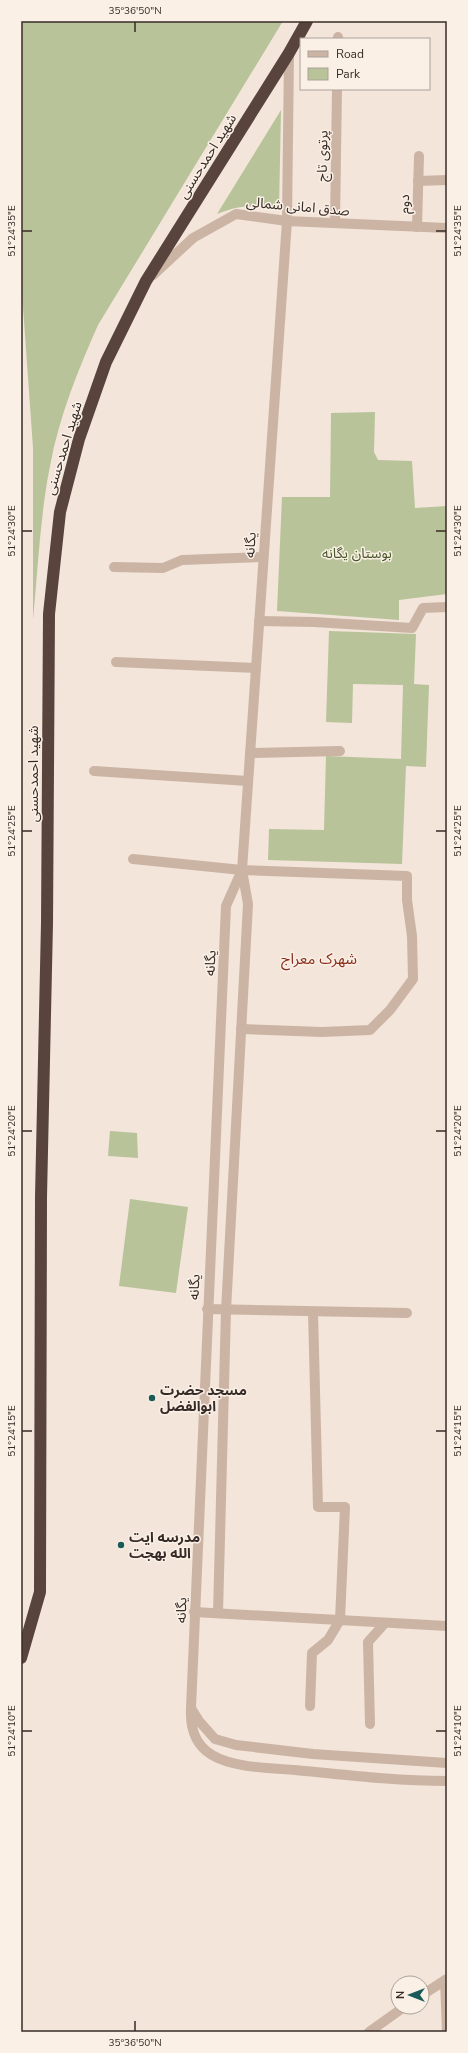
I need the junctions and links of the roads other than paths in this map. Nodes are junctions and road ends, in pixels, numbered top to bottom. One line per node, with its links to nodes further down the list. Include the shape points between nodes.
1 (306, 21): 2 (highway, شهید احمدحسنی)
2 (289, 53): 7 (street, یگانه); 11 (highway, شهید احمدحسنی)
3 (337, 90): 8 (street, پرتوی تاج)
4 (419, 156): 6 (street, دوم)
5 (447, 180): 6 (street, دوم)
6 (418, 181): 9 (street, دوم)
7 (287, 221): 8 (street, صدق امانی شمالی); 11 (street, صدق امانی شمالی, via 236,214 193,238); 12 (street, یگانه)
8 (335, 223): 9 (street, صدق امانی شمالی)
9 (417, 227): 10 (street, صدق امانی شمالی)
10 (447, 228)
11 (146, 281): 34 (highway, شهید احمدحسنی, via 106,362 79,439 60,512 49,614 47,923 41,1197 40,1592)
12 (264, 557): 13 (street, via 182,560 163,568); 15 (street, یگانه)
13 (114, 567)
14 (447, 607): 15 (street, via 423,608 412,628)
15 (259, 621): 17 (street, یگانه)
16 (116, 662): 17 (street)
17 (256, 668): 19 (street, یگانه)
18 (340, 751): 19 (street)
19 (250, 753): 21 (street, یگانه)
20 (94, 771): 21 (street)
21 (248, 781): 23 (street, یگانه)
22 (133, 859): 23 (street)
23 (242, 870): 24 (street, یگانه, via 248,904); 24 (street, via 407,876 413,979 390,1010 370,1030 322,1032); 25 (street, یگانه, via 226,906)
24 (241, 1029): 26 (street, یگانه)
25 (207, 1309): 26 (street); 29 (street, یگانه)
26 (226, 1310): 27 (street); 30 (street, یگانه)
27 (313, 1312): 28 (street); 31 (street, via 318,1507 345,1507)
28 (407, 1313)
29 (194, 1612): 30 (street); 36 (street, یگانه)
30 (218, 1614): 31 (street)
31 (340, 1620): 32 (street); 35 (street, via 328,1640 312,1653)
32 (385, 1622): 33 (street); 37 (street, via 368,1642)
33 (447, 1626)
34 (21, 1658)
35 (310, 1706)
36 (191, 1708): 38 (street, via 215,1738 236,1745 314,1754); 39 (street, یگانه, via 190,1725 198,1743 212,1755 243,1765 401,1781)
37 (370, 1724)
38 (447, 1763)
39 (447, 1781)
40 (446, 1980): 41 (street); 44 (street)
41 (430, 1990)
42 (393, 2015): 43 (street)
43 (369, 2032)
44 (447, 2032)

